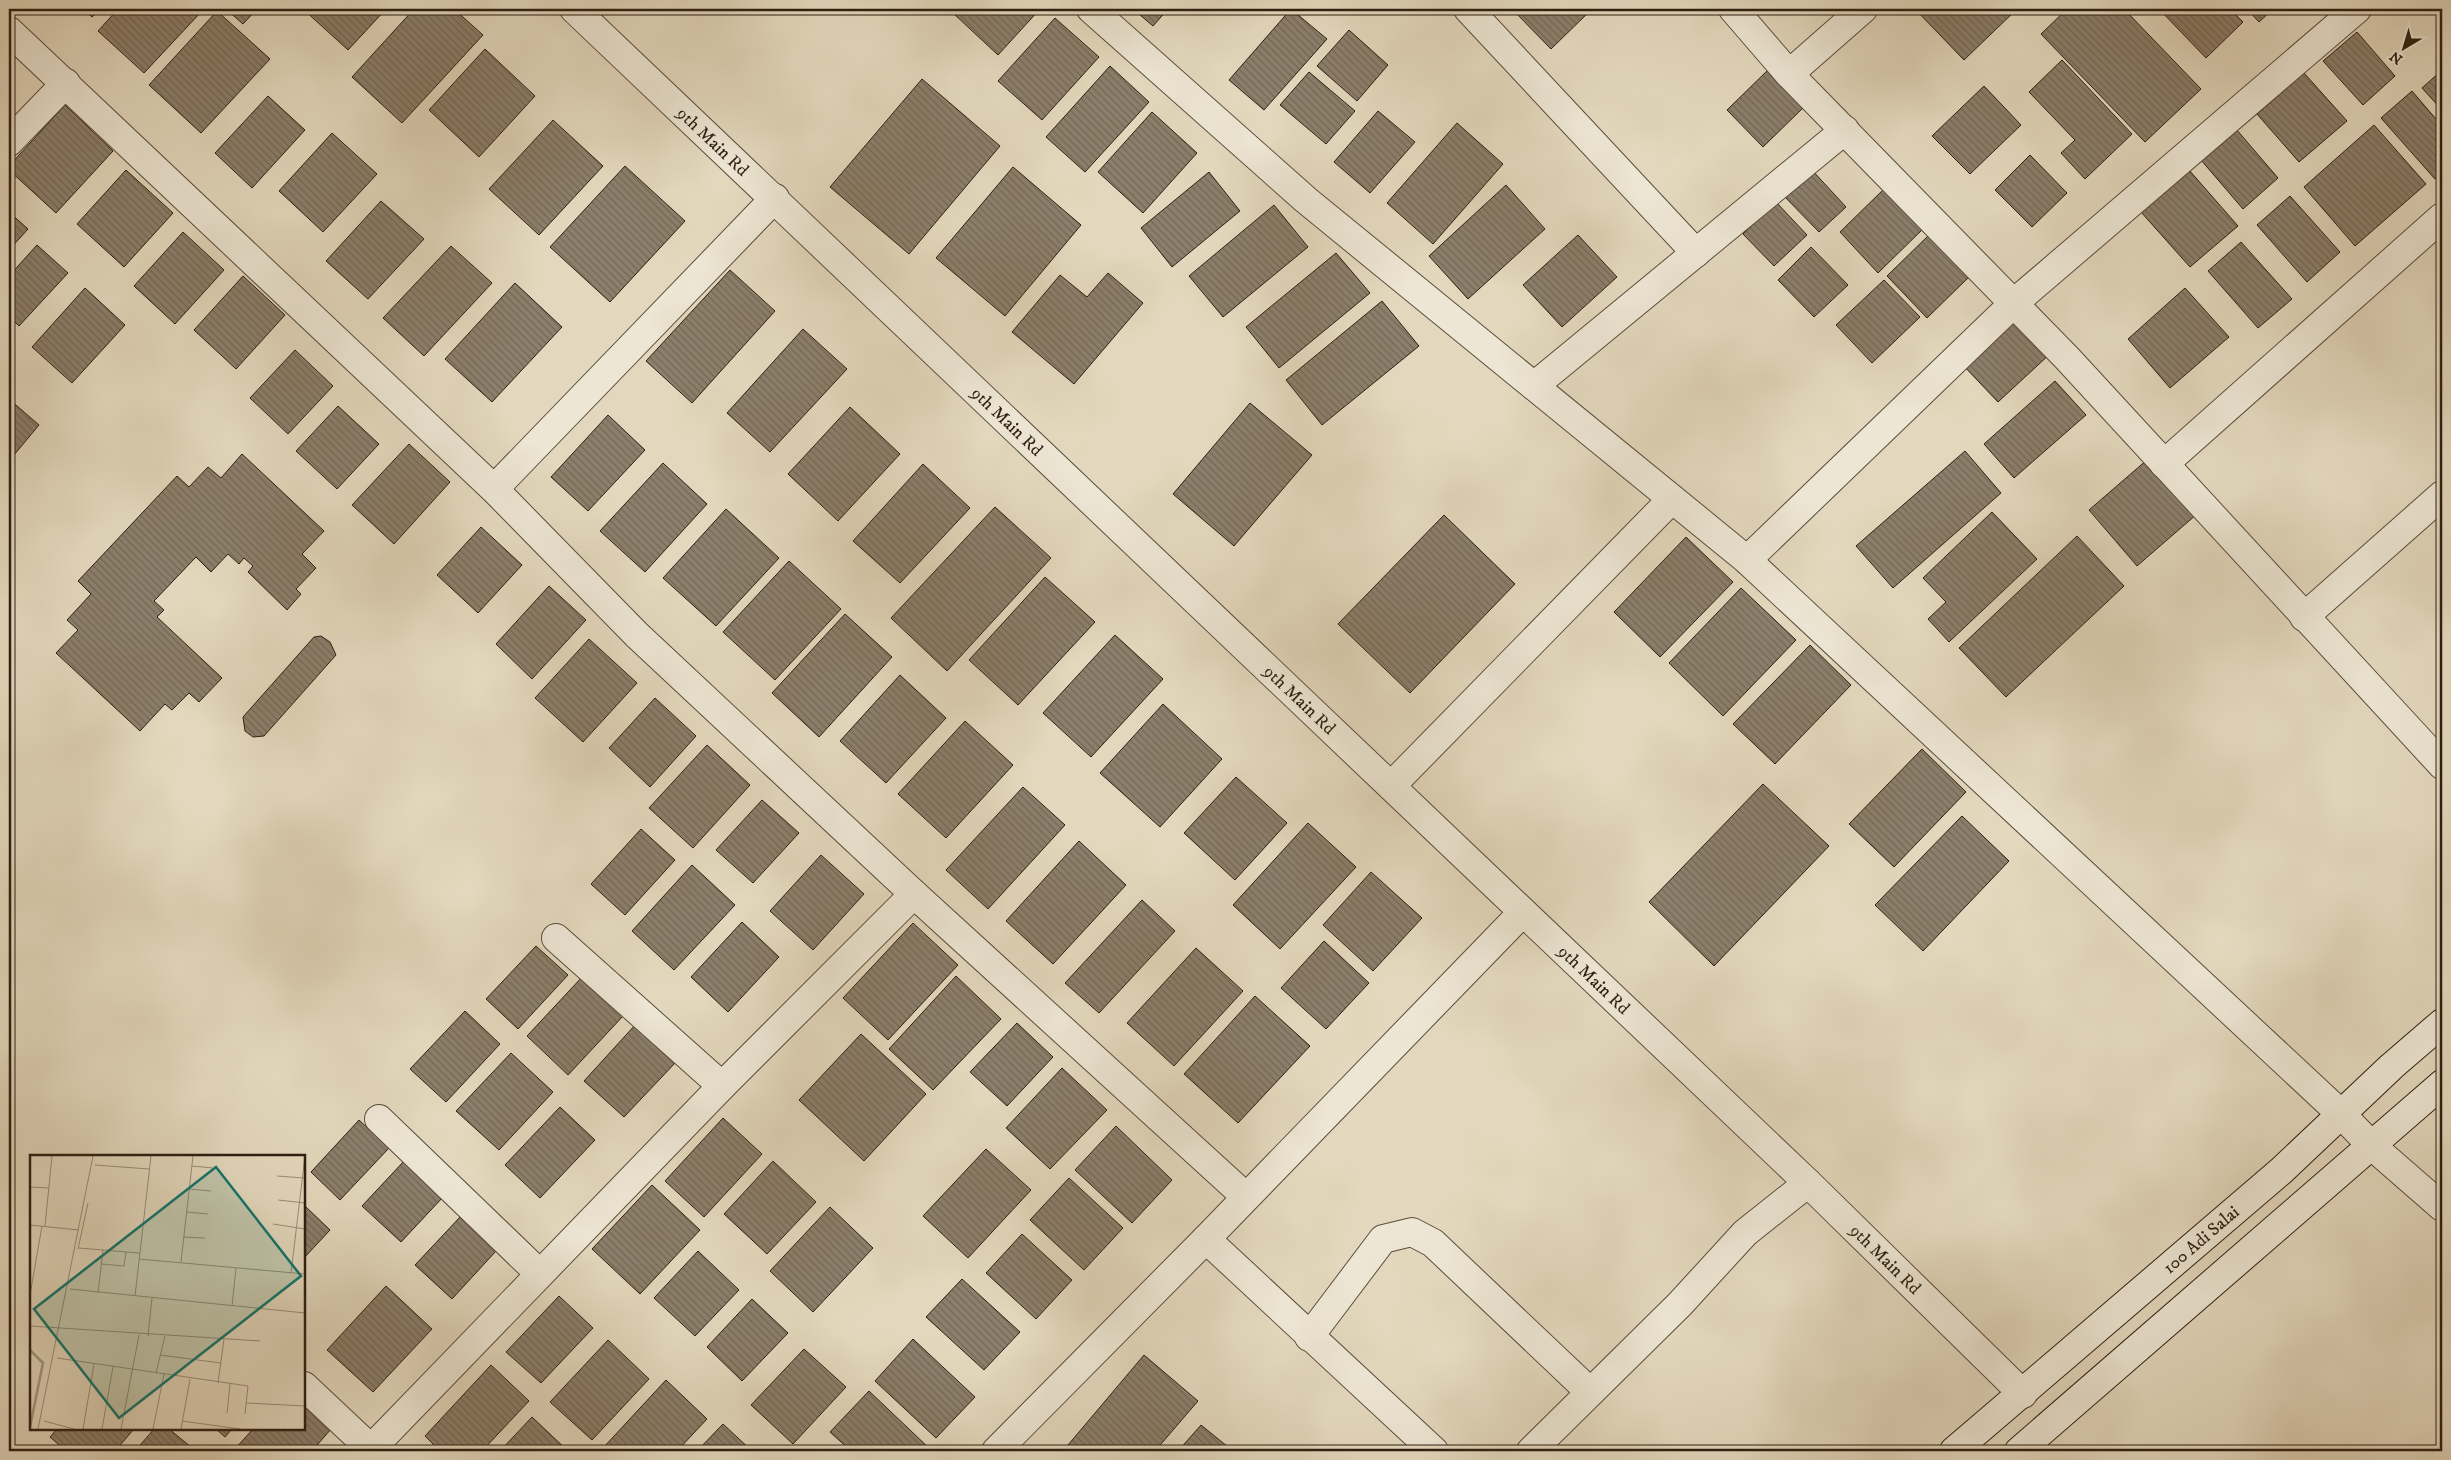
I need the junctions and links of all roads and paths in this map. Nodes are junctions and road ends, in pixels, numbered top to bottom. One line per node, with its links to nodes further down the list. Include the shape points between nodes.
1 (574, 9): 12 (street, 9th Main Rd)
2 (1091, 9): 16 (street, via 1306,200)
3 (1468, 9): 14 (street)
4 (1733, 9): 8 (street)
5 (1863, 9): 8 (street)
6 (2357, 9): 15 (street)
7 (9, 31): 9 (street)
8 (1789, 74): 10 (street)
9 (66, 83): 11 (street); 18 (street)
10 (1844, 130): 14 (street); 15 (street)
11 (9, 142)
12 (775, 198): 18 (street); 24 (street, 9th Main Rd)
13 (2442, 217): 17 (street)
14 (1696, 253): 16 (street)
15 (2014, 303): 17 (street); 21 (street)
16 (1534, 386): 20 (street)
17 (2164, 464): 22 (street)
18 (494, 489): 25 (street, via 637,635)
19 (2442, 495): 22 (street)
20 (1672, 499): 21 (street); 24 (street)
21 (1747, 560): 31 (street)
22 (2304, 618): 23 (street)
23 (2442, 765)
24 (1391, 786): 26 (street, 9th Main Rd)
25 (914, 894): 30 (street); 35 (street)
26 (1522, 912): 34 (street, 9th Main Rd); 35 (street)
27 (556, 938): 30 (street)
28 (2442, 1023): 31 (street, 100 Adi Salai)
29 (2442, 1084): 33 (street)
30 (722, 1086): 38 (street)
31 (2340, 1114): 33 (street); 42 (street, 100 Adi Salai, via 2281,1171)
32 (379, 1119): 38 (street)
33 (2372, 1146): 36 (street); 48 (street)
34 (1808, 1183): 41 (street, via 1746,1233 1680,1304); 42 (street, 9th Main Rd)
35 (1245, 1196): 37 (street)
36 (2442, 1207)
37 (1206, 1239): 39 (street); 44 (street)
38 (540, 1274): 43 (street)
39 (1309, 1337): 41 (street, via 1383,1239 1412,1232 1433,1243); 45 (street)
40 (305, 1387): 43 (street)
41 (1589, 1391): 46 (street)
42 (2023, 1394): 47 (street, 100 Adi Salai)
43 (370, 1450)
44 (996, 1451)
45 (1434, 1451)
46 (1531, 1451)
47 (1954, 1451)
48 (2019, 1451)

